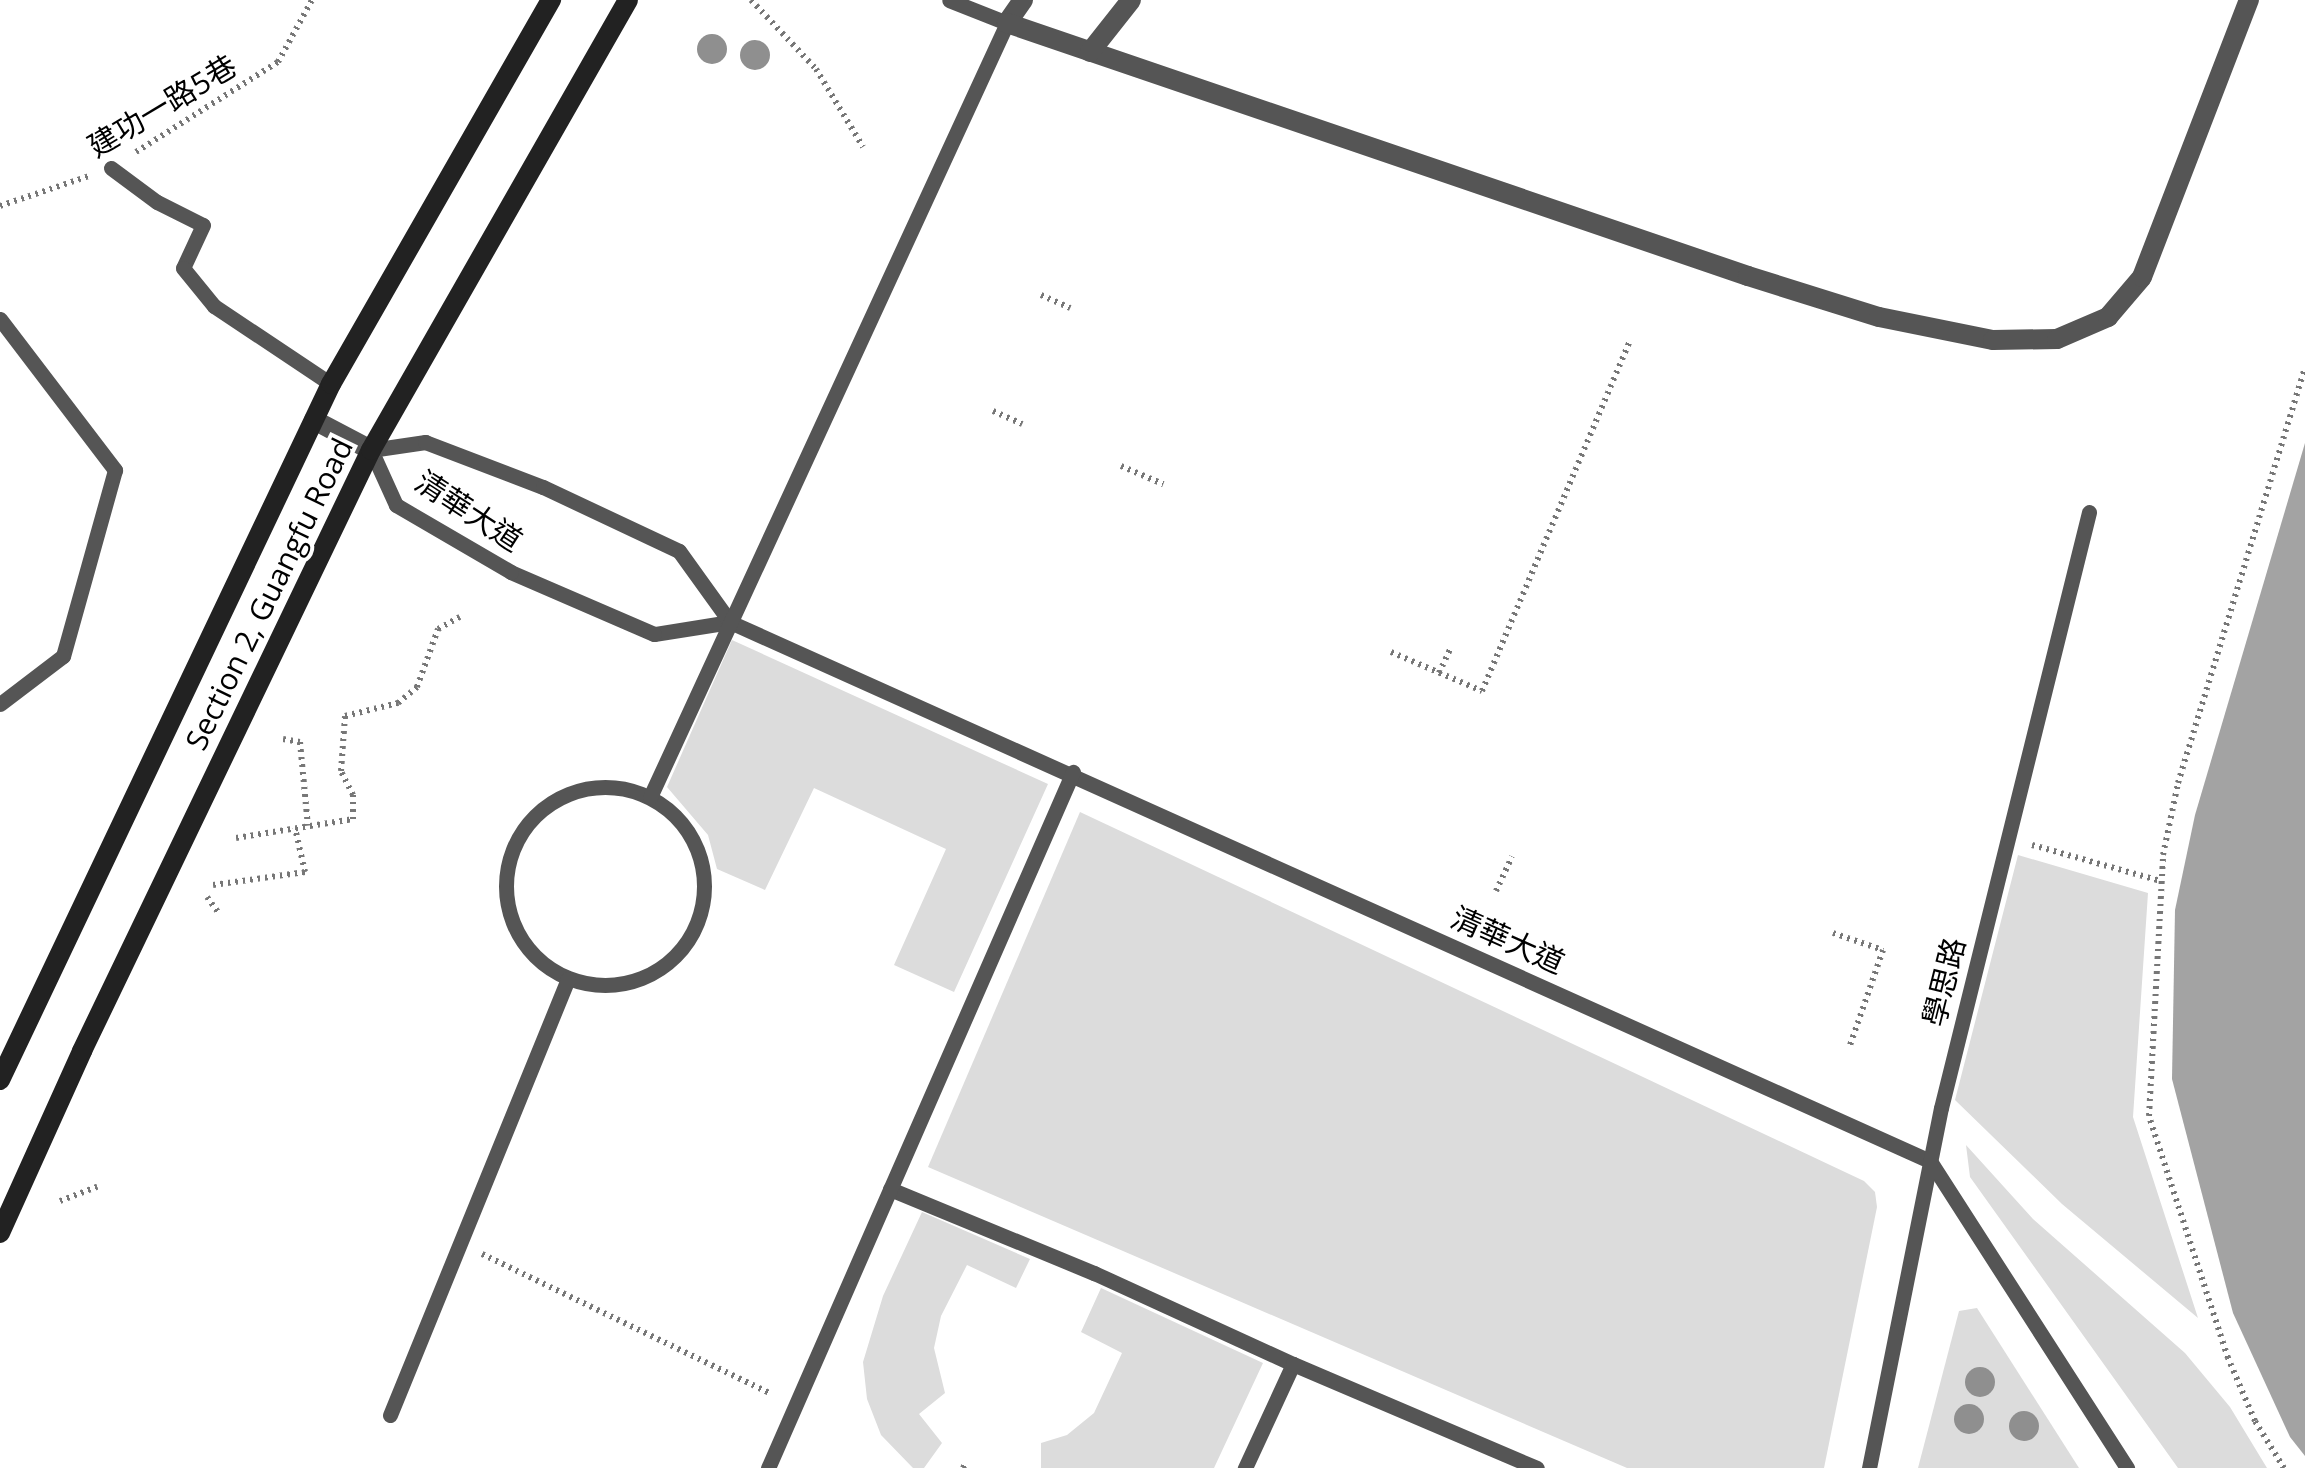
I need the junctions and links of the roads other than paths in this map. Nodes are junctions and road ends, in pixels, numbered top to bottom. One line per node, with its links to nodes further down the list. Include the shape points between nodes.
1 (550, 0): 11 (main road, Section 2, Guangfu Road)
2 (628, 0): 13 (main road, Section 2, Guangfu Road)
3 (949, 0): 7 (lane)
4 (1024, 0): 7 (street)
5 (1132, 0): 8 (street)
6 (2249, 0): 8 (street, via 2142,277 2108,317 2057,339 1993,340 1879,317)
7 (1008, 23): 8 (street); 15 (lane)
8 (1090, 52)
9 (112, 168): 11 (lane, via 203,226 183,268 214,306)
10 (0, 319): 16 (lane, via 115,470 63,656)
11 (331, 384): 12 (main road, Section 2, Guangfu Road)
12 (314, 420): 13 (street); 20 (main road, Section 2, Guangfu Road)
13 (371, 450): 15 (lane, 清華大道, via 425,442 543,487 678,551); 15 (lane, 清華大道, via 396,504 511,572 654,634); 23 (main road, Section 2, Guangfu Road)
14 (2089, 512): 21 (lane, 學思路)
15 (730, 622): 17 (lane, 清華大道); 18 (lane)
16 (0, 704)
17 (1073, 772): 21 (lane, 清華大道); 22 (lane)
18 (650, 797): 19 (lane, via 676,817 696,846 704,878 701,912 687,942 664,966 634,982 593,986); 19 (lane, via 587,788 557,798 514,845 506,876 508,908 520,938 540,962)
19 (568, 979): 25 (lane)
20 (0, 1080)
21 (1930, 1161): 29 (lane, 學思路); 30 (lane)
22 (890, 1189): 24 (lane); 26 (lane)
23 (0, 1234)
24 (1293, 1364): 27 (lane); 28 (lane)
25 (390, 1415)
26 (768, 1468)
27 (1245, 1468)
28 (1537, 1468)
29 (1869, 1468)
30 (2128, 1468)

